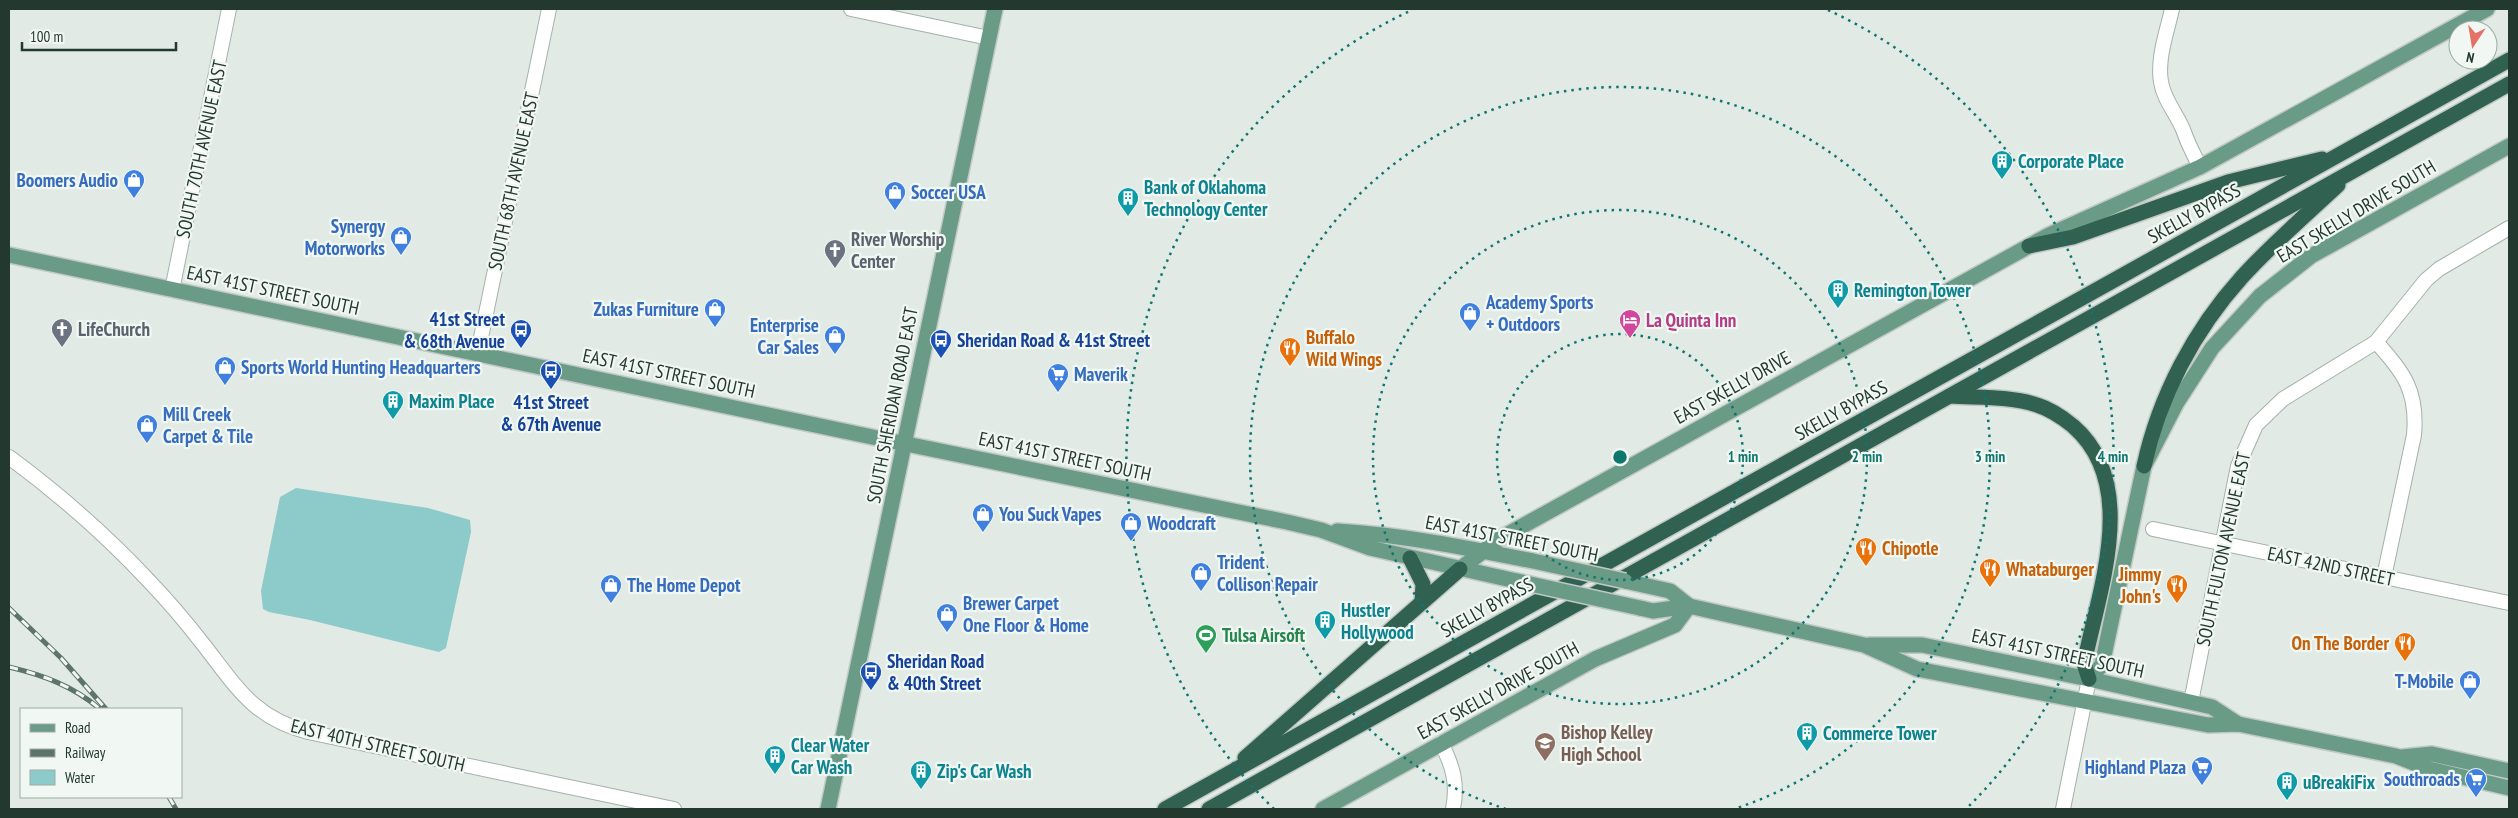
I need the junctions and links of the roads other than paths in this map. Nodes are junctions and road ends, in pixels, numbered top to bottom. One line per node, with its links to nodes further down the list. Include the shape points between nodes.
1 (229, 9): 17 (street, SOUTH 70TH AVENUE EAST)
2 (549, 9): 19 (street, SOUTH 68TH AVENUE EAST)
3 (851, 9): 7 (street)
4 (995, 9): 7 (main road, SOUTH SHERIDAN ROAD EAST)
5 (2172, 9): 12 (street, via 2162,59 2161,83)
6 (2487, 9): 12 (main road)
7 (989, 38): 21 (main road, SOUTH SHERIDAN ROAD EAST)
8 (2509, 60): 11 (highway, SKELLY BYPASS)
9 (2509, 84): 13 (highway)
10 (2509, 146): 23 (main road, EAST SKELLY DRIVE SOUTH, via 2312,256 2276,281 2212,348 2176,404)
11 (2340, 155): 15 (highway, via 2228,182 2073,236); 42 (highway, SKELLY BYPASS)
12 (2200, 167): 15 (main road)
13 (2355, 169): 20 (highway); 23 (highway, via 2242,277 2217,308 2167,394)
14 (2509, 228): 18 (street, SOUTH FULTON AVENUE EAST, via 2433,274)
15 (2029, 246): 27 (main road, EAST SKELLY DRIVE, via 1499,539)
16 (9, 255): 17 (main road, EAST 41ST STREET SOUTH)
17 (172, 290): 19 (main road, EAST 41ST STREET SOUTH)
18 (2376, 342): 26 (street, SOUTH FULTON AVENUE EAST, via 2283,399 2256,425 2238,466); 30 (street, via 2398,365 2407,381 2416,416)
19 (478, 352): 21 (main road, EAST 41ST STREET SOUTH)
20 (1950, 396): 35 (highway, via 2005,399 2037,405 2051,411 2079,432 2098,459 2109,492 2111,527 2084,664); 47 (highway)
21 (905, 443): 25 (main road, EAST 41ST STREET SOUTH); 45 (main road, SOUTH SHERIDAN ROAD EAST)
22 (9, 457): 44 (street, EAST 40TH STREET SOUTH, via 119,550 173,608 243,695 277,722 308,732)
23 (2144, 466): 35 (main road, EAST SKELLY DRIVE SOUTH, via 2102,665)
24 (2153, 529): 26 (street, EAST 42ND STREET)
25 (1321, 530): 27 (main road, EAST 41ST STREET SOUTH, via 1374,533); 28 (main road, EAST 41ST STREET SOUTH)
26 (2223, 544): 30 (street, EAST 42ND STREET); 36 (street, SOUTH FULTON AVENUE EAST)
27 (1485, 551): 29 (main road, EAST SKELLY DRIVE); 33 (main road, EAST 41ST STREET SOUTH, bridge, via 1670,590)
28 (1410, 558): 29 (main road, EAST 41ST STREET SOUTH); 31 (highway, via 1423,584)
29 (1460, 569): 31 (highway); 33 (main road, EAST 41ST STREET SOUTH, bridge, via 1653,611)
30 (2384, 577): 32 (street, EAST 42ND STREET)
31 (1422, 602): 42 (highway)
32 (2509, 603)
33 (1689, 606): 34 (main road, EAST 41ST STREET SOUTH); 39 (main road, EAST SKELLY DRIVE SOUTH, via 1675,625 1595,659)
34 (1864, 645): 35 (main road, EAST 41ST STREET SOUTH, via 1922,645); 37 (main road, EAST 41ST STREET SOUTH, via 1917,669)
35 (2089, 679): 36 (main road, EAST 41ST STREET SOUTH); 37 (street)
36 (2190, 702): 38 (main road, EAST 41ST STREET SOUTH, via 2212,707)
37 (2085, 703): 38 (main road, EAST 41ST STREET SOUTH, via 2208,725); 50 (street)
38 (2238, 724): 40 (main road, EAST 41ST STREET SOUTH)
39 (1441, 744): 48 (main road, EAST SKELLY DRIVE SOUTH); 49 (street, via 1456,782)
40 (2398, 757): 41 (main road, EAST 41ST STREET SOUTH, via 2432,754); 43 (main road, EAST 41ST STREET SOUTH, via 2429,769)
41 (2509, 771)
42 (1225, 776): 46 (highway, SKELLY BYPASS)
43 (2509, 788)
44 (674, 809)
45 (828, 809)
46 (1165, 809)
47 (1209, 809)
48 (1323, 809)
49 (1453, 809)
50 (2063, 809)

